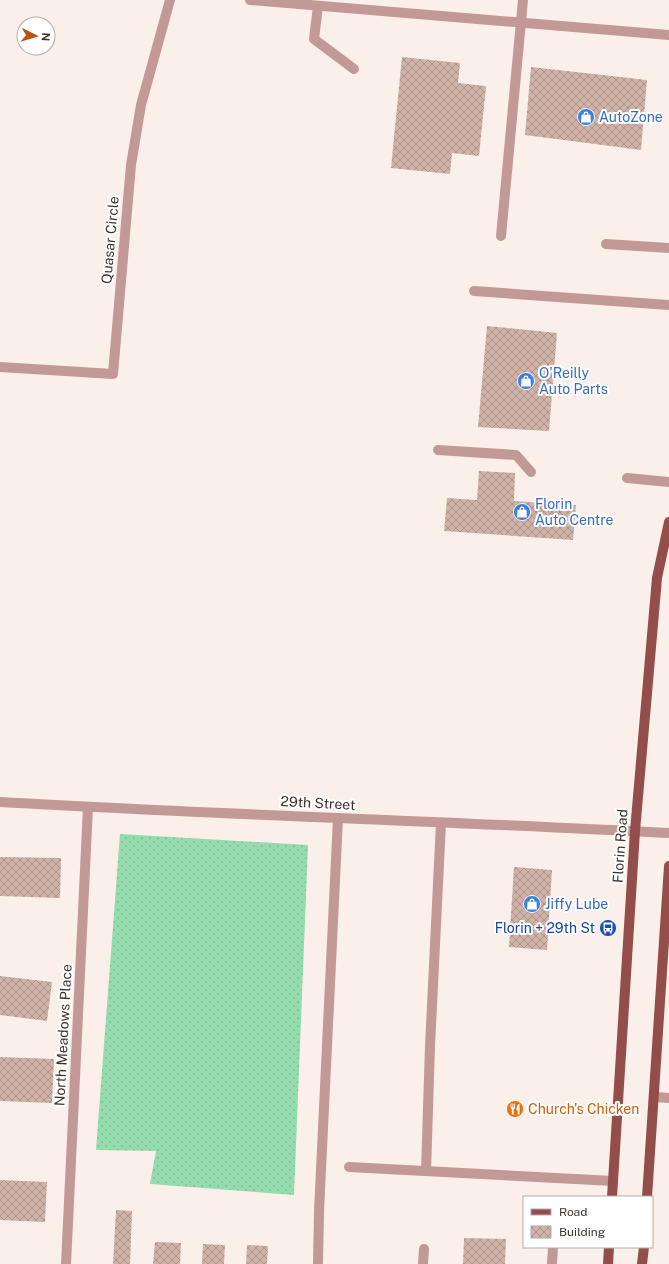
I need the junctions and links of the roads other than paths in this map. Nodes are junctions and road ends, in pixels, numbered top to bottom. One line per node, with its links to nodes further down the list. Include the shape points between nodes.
1 (170, 0): 14 (street, Quasar Circle, via 141,105 131,165 113,374)
2 (250, 0): 4 (street)
3 (523, 0): 6 (street)
4 (297, 2): 5 (street)
5 (318, 6): 6 (street); 8 (street, via 314,39)
6 (521, 23): 7 (street); 9 (street)
7 (669, 35)
8 (354, 69)
9 (501, 236)
10 (606, 244): 11 (street)
11 (669, 248)
12 (474, 291): 13 (street)
13 (669, 305)
14 (0, 367)
15 (438, 450): 16 (street, via 516,455)
16 (531, 472)
17 (627, 478): 18 (street)
18 (669, 482)
19 (669, 522): 24 (main road, Florin Road, via 657,578)
20 (0, 802): 21 (street, 29th Street)
21 (88, 807): 22 (street, 29th Street); 38 (street, North Meadows Place)
22 (338, 818): 23 (street, 29th Street); 39 (street)
23 (440, 823): 24 (street, 29th Street); 30 (street)
24 (635, 831): 25 (street, 29th Street); 31 (main road, Florin Road)
25 (669, 833)
26 (669, 866): 27 (main road)
27 (655, 1097): 28 (street); 33 (main road)
28 (669, 1098)
29 (349, 1167): 30 (street)
30 (426, 1171): 31 (street)
31 (613, 1181): 32 (main road, Florin Road)
32 (612, 1196)
33 (647, 1196)
34 (424, 1248): 40 (street)
35 (553, 1248): 41 (street)
36 (609, 1248): 42 (main road)
37 (644, 1248): 43 (main road)
38 (66, 1264)
39 (318, 1264)
40 (423, 1264)
41 (552, 1264)
42 (608, 1264)
43 (642, 1264)

